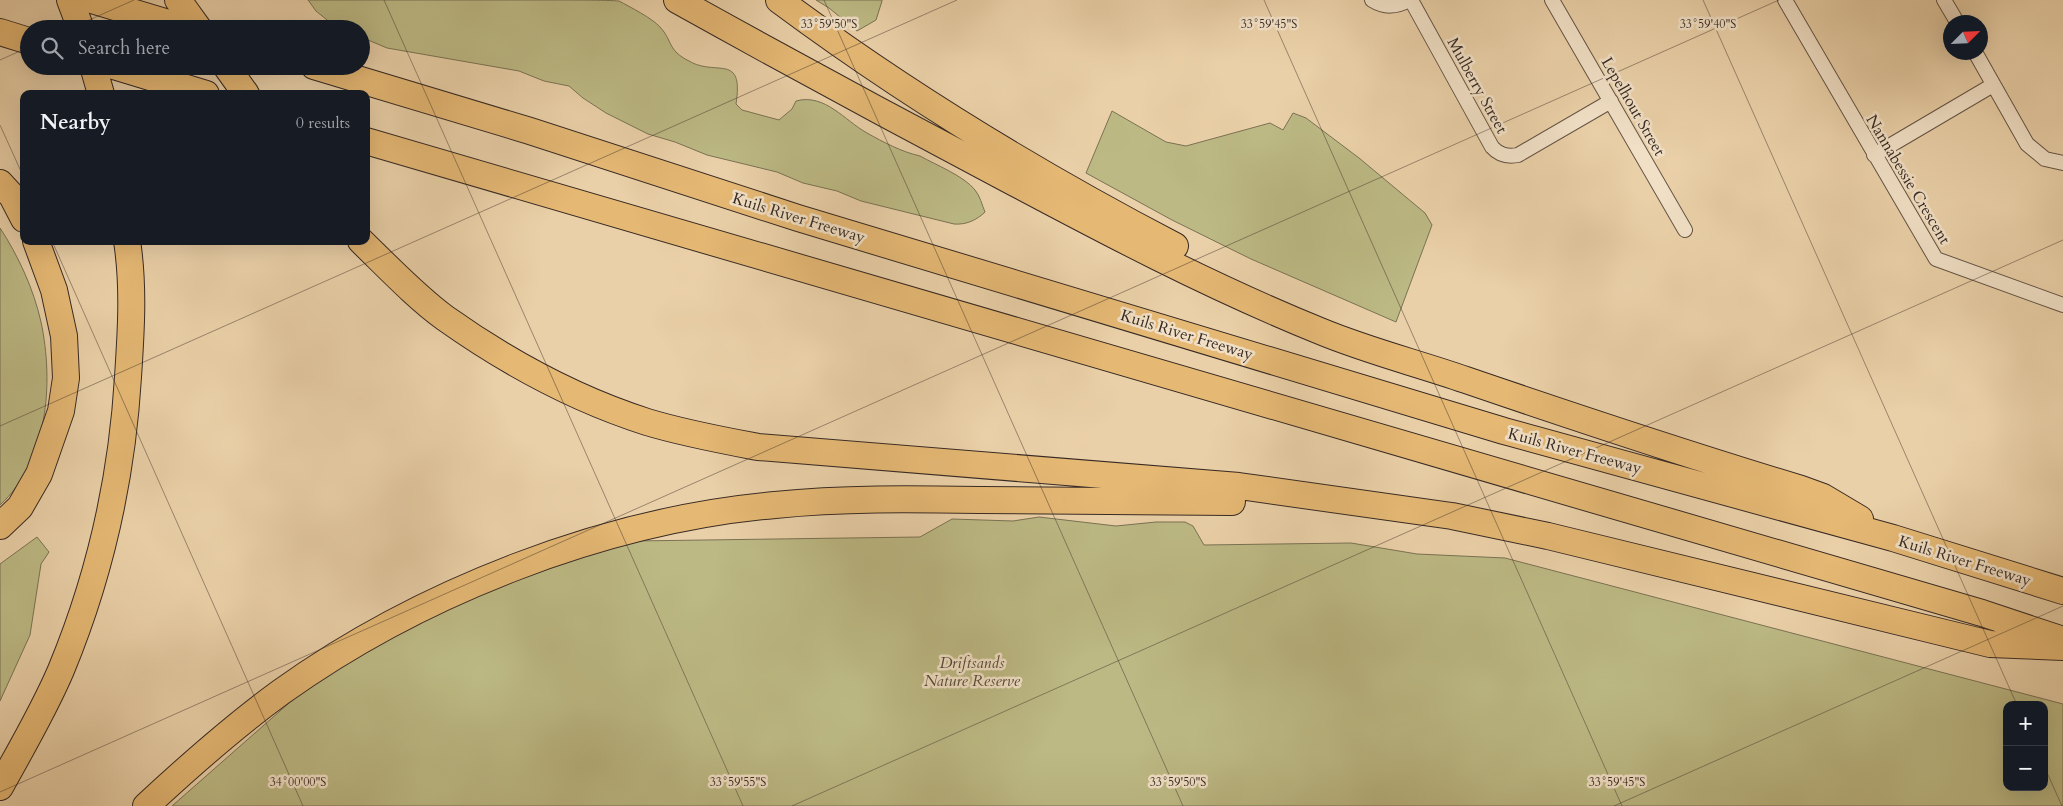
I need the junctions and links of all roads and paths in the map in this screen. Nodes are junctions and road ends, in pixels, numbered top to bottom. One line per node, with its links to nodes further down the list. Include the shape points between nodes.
1 (70, 0): 12 (highway)
2 (92, 0): 13 (highway)
3 (178, 0): 14 (highway)
4 (677, 0): 37 (highway, via 1092,224 1206,280 1378,353)
5 (779, 0): 37 (highway, via 907,91 983,139 1123,218 1300,308)
6 (1372, 0): 7 (street, via 1386,6)
7 (1410, 0): 26 (street, Mulberry Street, via 1492,147 1499,154 1518,155)
8 (1552, 0): 26 (street, Lepelhout Street)
9 (1785, 0): 28 (street, Nannabessie Crescent)
10 (1944, 0): 11 (street)
11 (1953, 15)
12 (78, 20)
13 (158, 20)
14 (192, 20)
15 (0, 32): 16 (highway)
16 (20, 38)
17 (1979, 60): 22 (street)
18 (96, 75): 23 (highway)
19 (144, 75): 24 (highway)
20 (232, 75): 25 (highway)
21 (344, 75): 40 (highway, Kuils River Freeway, via 798,218 1504,431)
22 (1993, 85): 28 (street); 29 (street, via 2032,150 2044,159)
23 (100, 90)
24 (193, 90)
25 (243, 90)
26 (1611, 102): 32 (street, Lepelhout Street)
27 (370, 142): 42 (highway)
28 (1874, 155): 36 (street, Nannabessie Crescent, via 1936,259)
29 (2063, 164)
30 (0, 183): 31 (highway)
31 (20, 211)
32 (1685, 230)
33 (37, 245): 39 (highway, via 54,290 64,336 66,378 61,411 39,474 20,507)
34 (127, 245): 44 (highway, via 132,321 125,430 107,532 60,671)
35 (365, 245): 38 (highway, via 444,317 519,365 572,393 646,422 695,435 758,447 1239,486)
36 (2063, 305)
37 (1465, 379): 40 (highway, via 1823,497)
38 (1343, 502): 43 (highway, via 1452,516 1548,536 1990,644); 45 (highway, via 828,500 716,512 570,547 499,573 380,630 282,692 225,736)
39 (0, 526)
40 (1893, 538): 41 (highway, Kuils River Freeway)
41 (2063, 591)
42 (2063, 640)
43 (2063, 647)
44 (0, 787)
45 (146, 806)

